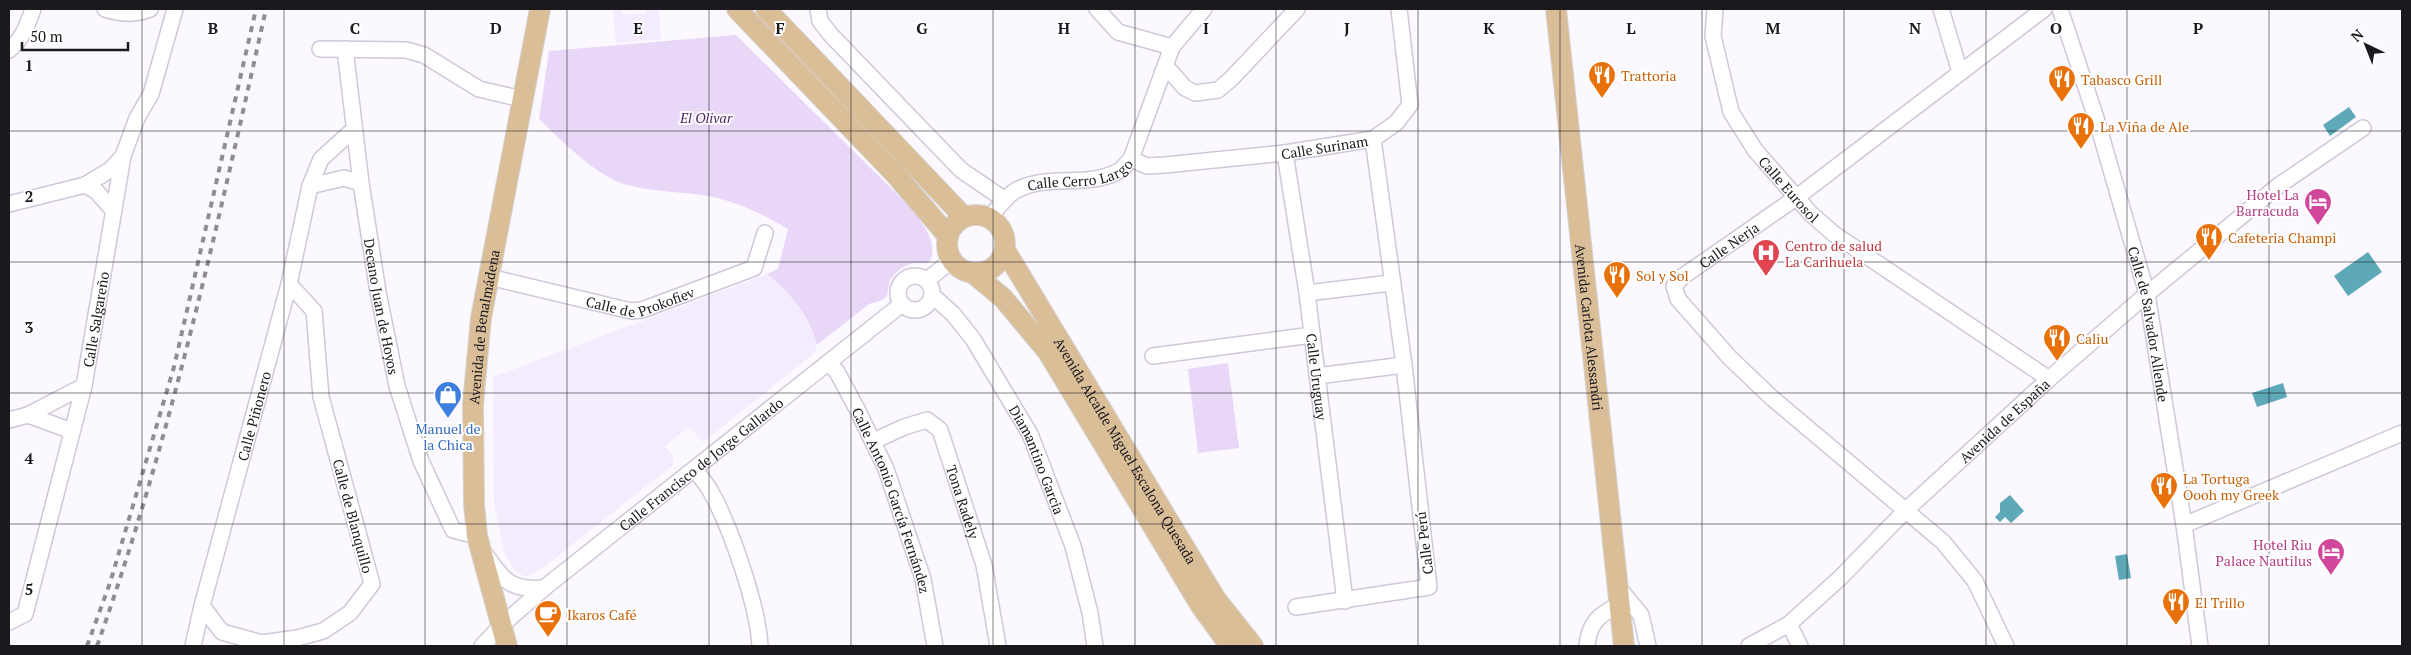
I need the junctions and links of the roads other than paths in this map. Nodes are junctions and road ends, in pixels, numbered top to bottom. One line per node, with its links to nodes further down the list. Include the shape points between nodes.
1 (34, 9): 21 (street, via 15,46)
2 (106, 9): 3 (street, via 121,13)
3 (150, 9)
4 (175, 9): 29 (street, Calle Salgareño, via 151,94 137,118)
5 (540, 9): 24 (main road, Avenida de Benalmádena)
6 (736, 9): 41 (main road, via 896,175)
7 (766, 9): 38 (main road)
8 (818, 9): 35 (street, via 820,21 831,35 961,170)
9 (1097, 9): 18 (street, via 1118,32)
10 (1204, 9): 18 (street, Calle Cerro Largo)
11 (1297, 9): 22 (street, via 1218,90 1195,93 1185,88 1170,71)
12 (1398, 9): 27 (street, Calle Surinam, via 1410,105 1396,123)
13 (1556, 9): 70 (main road, Avenida Carlota Alessandri)
14 (1715, 9): 34 (street, Calle Eurosol, via 1712,36 1731,112 1756,150)
15 (1941, 9): 23 (street)
16 (2044, 9): 23 (street, Calle Nerja)
17 (2060, 9): 50 (street, Calle de Salvador Allende, via 2096,118)
18 (1172, 47): 22 (street, Calle Cerro Largo)
19 (320, 49): 20 (street)
20 (345, 49): 24 (street, via 406,50 424,55 479,89); 26 (street, Decano Juan de Hoyos)
21 (9, 50)
22 (1163, 71): 30 (street, Calle Cerro Largo)
23 (1960, 72): 34 (street, Calle Nerja)
24 (522, 99): 45 (main road, Avenida de Benalmádena)
25 (2363, 128): 50 (street, Avenida de España, via 2278,186)
26 (353, 130): 31 (street, Decano Juan de Hoyos); 33 (street, Calle Piñonero, via 321,159)
27 (1373, 139): 28 (street, Calle Surinam); 47 (street, Calle Perú)
28 (1285, 153): 30 (street, Calle Surinam, via 1148,166); 49 (street, Calle Uruguay)
29 (123, 156): 32 (street, via 110,170); 37 (street, Calle Salgareño)
30 (1131, 159): 35 (street, Calle Cerro Largo, via 1118,172 1099,178 1029,185)
31 (360, 183): 33 (street, via 344,178); 68 (street, Decano Juan de Hoyos, via 397,386 421,461 453,530)
32 (85, 185): 36 (street); 37 (street, via 96,191)
33 (310, 186): 48 (street, Calle Piñonero)
34 (1797, 197): 58 (street, Calle Eurosol, via 1834,234); 66 (street, Calle Nerja, via 1682,276 1674,286 1678,299 1730,358 1772,398)
35 (1004, 200): 39 (street, Calle Cerro Largo)
36 (9, 204)
37 (114, 211): 59 (street, Calle Salgareño)
38 (964, 217): 39 (main road, via 976,215); 41 (main road)
39 (989, 219): 42 (main road, via 1002,231)
40 (765, 234): 45 (street, Calle de Prokofiev, via 754,268 642,310 631,311)
41 (948, 236): 43 (main road, via 947,252)
42 (1004, 250): 44 (main road, via 993,267 984,273); 85 (main road, Avenida Alcalde Miguel Escalona Quesada, via 1215,598)
43 (951, 261): 44 (main road); 46 (street)
44 (974, 274): 84 (main road, Avenida Alcalde Miguel Escalona Quesada, via 1003,298 1048,352 1201,606)
45 (489, 277): 68 (main road, Avenida de Benalmádena, via 473,404 474,504)
46 (927, 280): 51 (street); 52 (street, via 916,275 902,282 898,293)
47 (1391, 283): 49 (street); 56 (street, Calle Perú)
48 (288, 284): 72 (street, Calle Piñonero); 72 (street, Calle de Blanquillo, via 314,311 321,397 372,584 350,613 323,631 262,643 222,632)
49 (1307, 293): 53 (street, Calle Uruguay)
50 (2147, 294): 58 (street, Avenida de España); 67 (street, Calle de Salvador Allende)
51 (933, 296): 52 (street, via 922,309 910,310); 83 (street, Diamantino Garcia, via 973,339 1030,434 1073,546 1090,613)
52 (902, 304): 55 (street, Calle Francisco de Jorge Gallardo)
53 (1312, 335): 54 (street); 57 (street, Calle Uruguay)
54 (1153, 356)
55 (829, 363): 64 (street, Calle Antonio García Fernández); 65 (street, Calle Francisco de Jorge Gallardo)
56 (1404, 365): 57 (street); 71 (street, Calle Perú, via 1429,587)
57 (1317, 376): 71 (street, Calle Uruguay)
58 (2049, 379): 66 (street, Avenida de España)
59 (84, 386): 60 (street); 62 (street, Calle Salgareño)
60 (28, 415): 61 (street); 62 (street)
61 (9, 420)
62 (72, 431): 74 (street, Calle Salgareño, via 25,614)
63 (2402, 433): 67 (street)
64 (874, 441): 81 (street, Calle Antonio García Fernández, via 923,579); 82 (street, Tona Radely, via 927,420 940,430 984,565)
65 (695, 470): 69 (street, Calle Francisco de Jorge Gallardo); 80 (street, via 721,512 749,590)
66 (1906, 510): 75 (street, Avenida de España, via 1840,578); 91 (street, via 1943,542 1975,581)
67 (2184, 525): 92 (street, Calle de Salvador Allende)
68 (478, 541): 69 (street, via 501,576 513,587 527,590); 76 (main road, Avenida de Benalmádena)
69 (544, 588): 76 (street, Calle Francisco de Jorge Gallardo)
70 (1619, 596): 86 (street, via 1588,632); 87 (main road, Avenida Carlota Alessandri); 88 (street, via 1641,615)
71 (1345, 601): 73 (street, Calle Perú)
72 (202, 606): 77 (street, Calle Piñonero)
73 (1296, 607)
74 (9, 622)
75 (1789, 624): 89 (street, Avenida de España); 90 (street)
76 (502, 625): 78 (street, Calle Francisco de Jorge Gallardo); 79 (main road, Avenida de Benalmádena)
77 (193, 646)
78 (482, 646)
79 (507, 646)
80 (760, 646)
81 (935, 646)
82 (998, 646)
83 (1094, 646)
84 (1230, 646)
85 (1253, 646)
86 (1587, 646)
87 (1624, 646)
88 (1648, 646)
89 (1749, 646)
90 (1800, 646)
91 (2006, 646)
92 (2200, 646)

